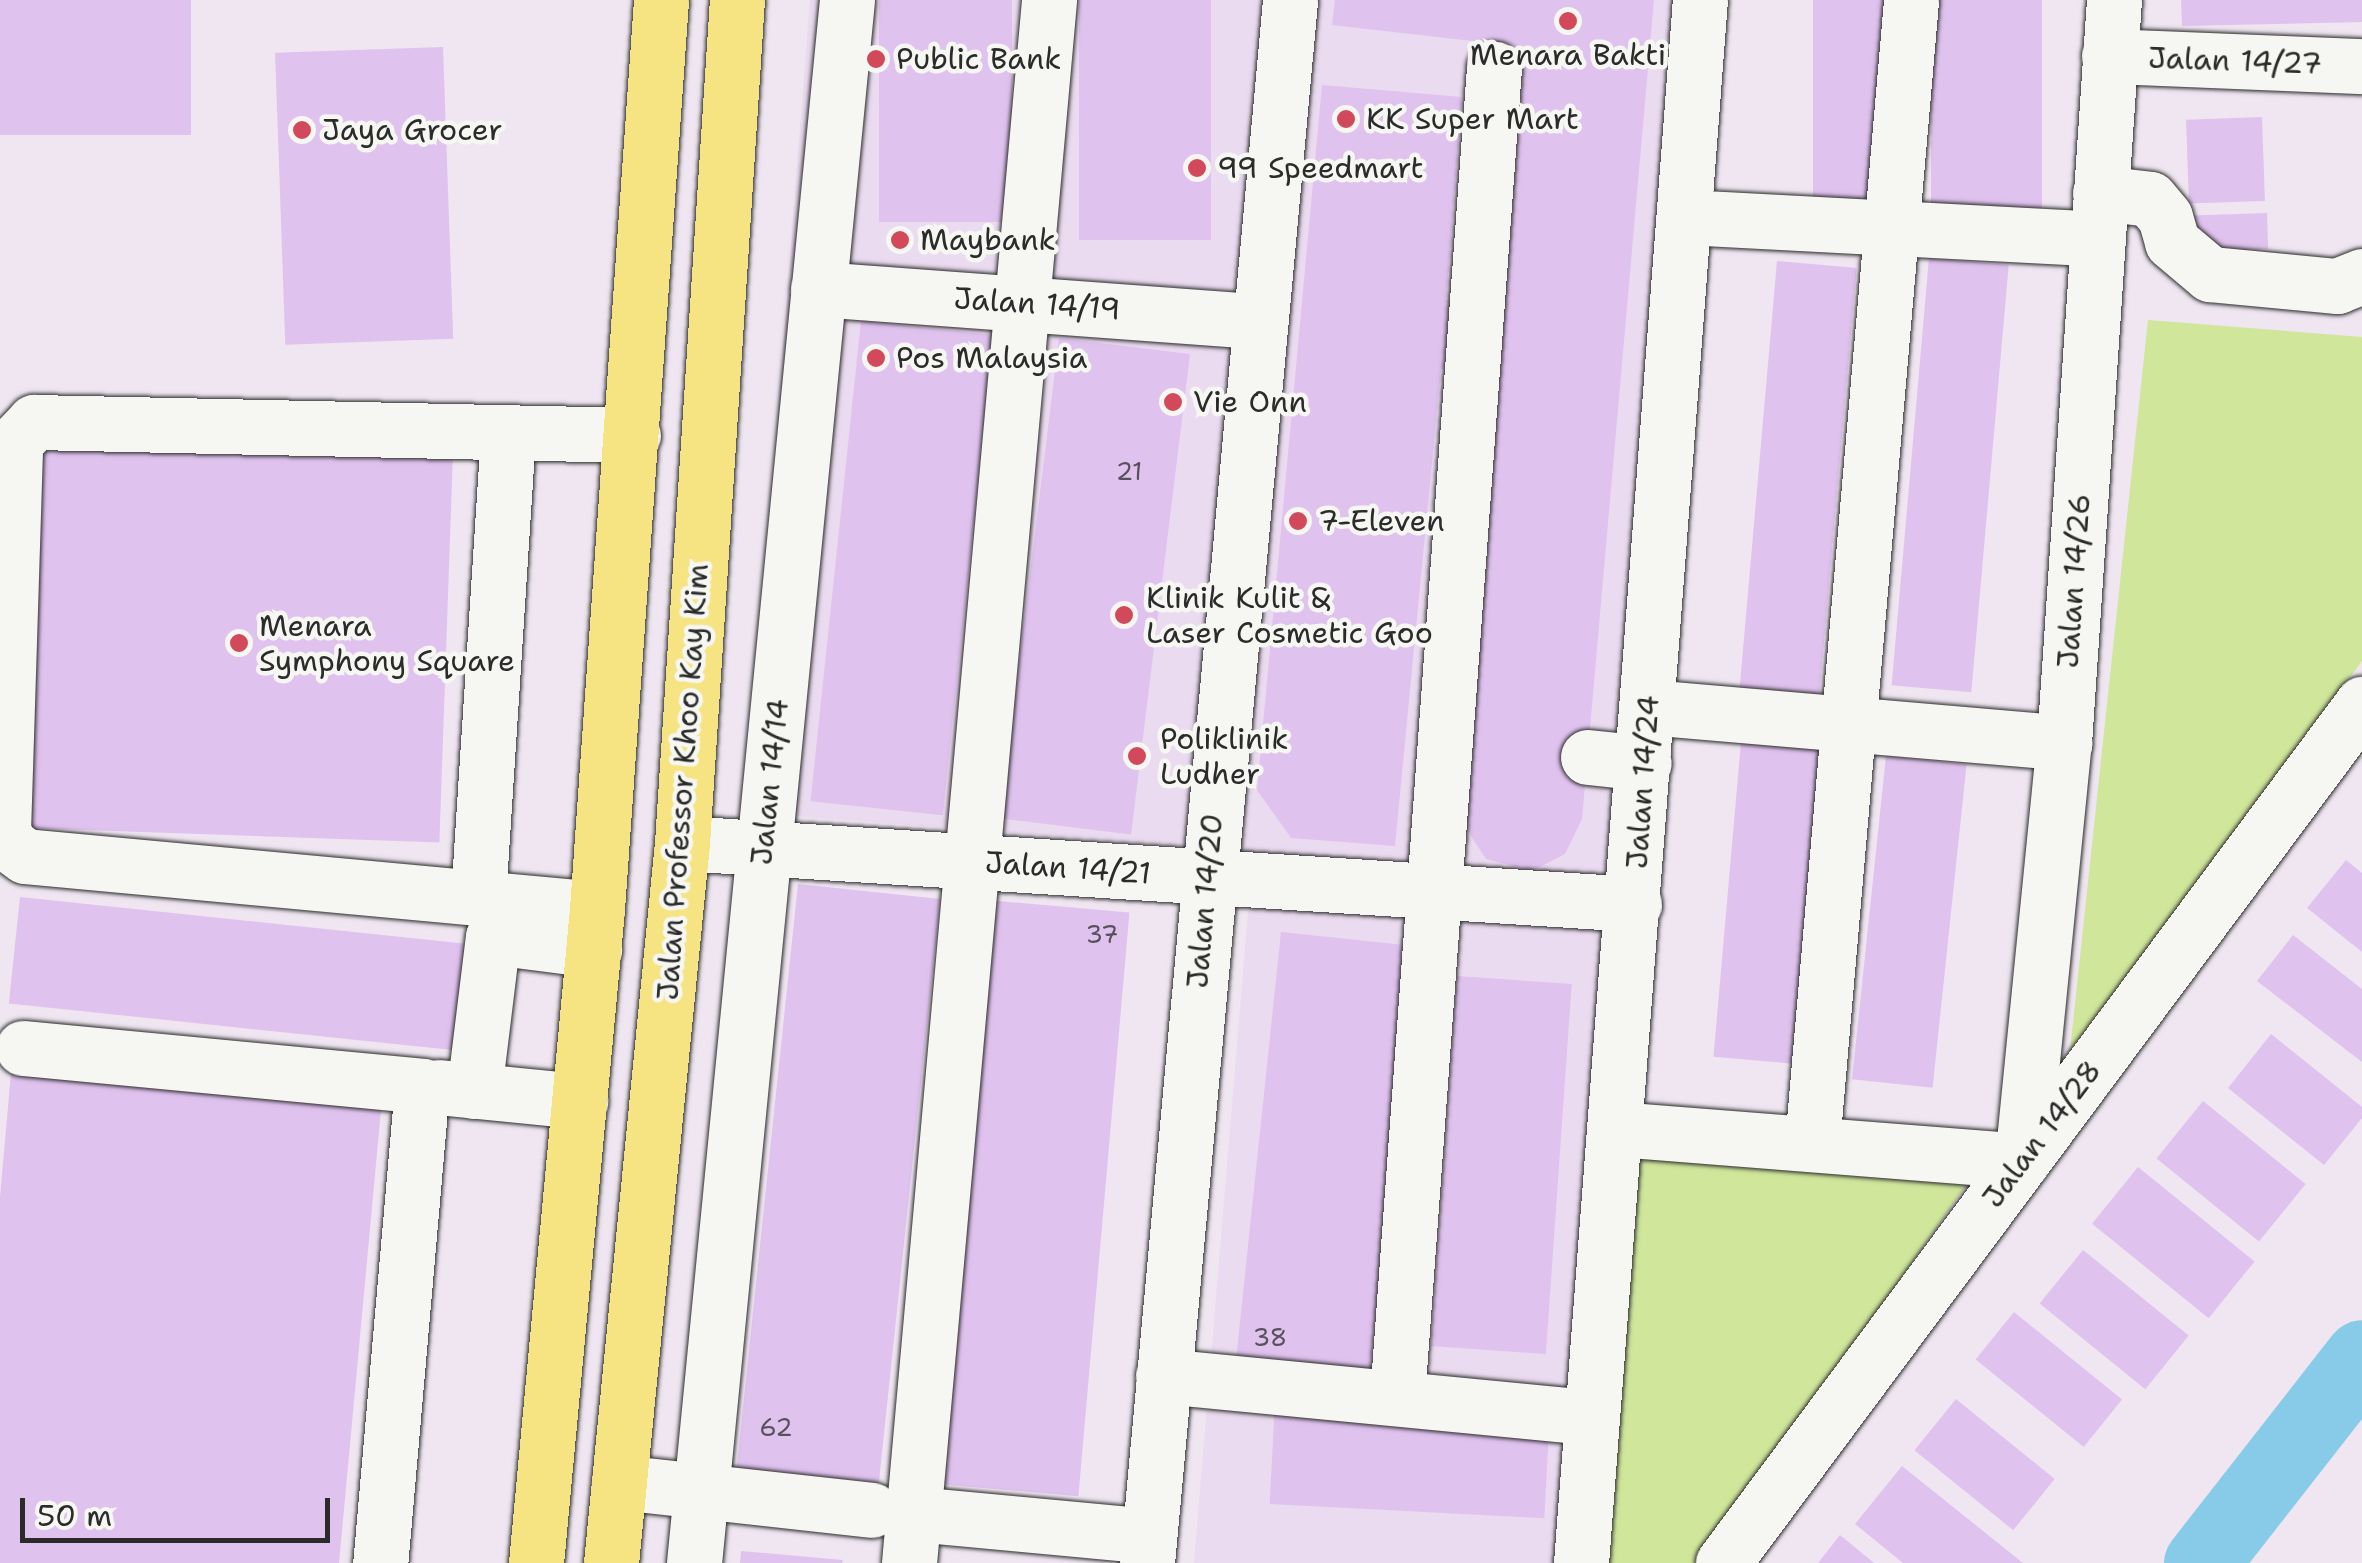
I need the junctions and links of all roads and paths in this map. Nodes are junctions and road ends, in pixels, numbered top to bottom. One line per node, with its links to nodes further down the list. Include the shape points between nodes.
1 (661, 0): 20 (main road)
2 (737, 0): 27 (main road, Jalan Professor Khoo Kay Kim)
3 (847, 0): 16 (street, Jalan 14/14)
4 (1049, 0): 17 (street)
5 (1290, 0): 18 (street, Jalan 14/20)
6 (1700, 0): 13 (street, Jalan 14/24)
7 (1912, 0): 14 (street)
8 (2114, 0): 9 (street, Jalan 14/26)
9 (2109, 56): 10 (street, Jalan 14/27); 12 (street, Jalan 14/26)
10 (2362, 66)
11 (1494, 69): 30 (street)
12 (2098, 216): 14 (street); 15 (street, via 2150,199 2165,217 2172,242 2210,274 2337,286); 24 (street, Jalan 14/26)
13 (1684, 217): 14 (street); 22 (street, Jalan 14/24)
14 (1889, 232): 23 (street)
15 (2362, 276)
16 (818, 289): 17 (street, Jalan 14/19); 28 (street, Jalan 14/14)
17 (1022, 303): 18 (street, Jalan 14/19); 29 (street)
18 (1256, 321): 31 (street, Jalan 14/20)
19 (508, 432): 20 (street); 32 (street); 32 (street, via 34,422 14,442 3,832 10,846 25,856)
20 (632, 435): 34 (main road)
21 (2362, 704): 40 (street, Jalan 14/28)
22 (1648, 706): 23 (street); 26 (street, Jalan 14/24)
23 (1851, 720): 24 (street); 39 (street)
24 (2064, 744): 40 (street, Jalan 14/26)
25 (1588, 757): 26 (street)
26 (1644, 763): 33 (street, Jalan 14/24)
27 (682, 843): 28 (street, Jalan 14/21); 44 (main road, Jalan Professor Khoo Kay Kim)
28 (764, 848): 29 (street, Jalan 14/21); 45 (street, Jalan 14/14)
29 (975, 862): 31 (street, Jalan 14/21); 46 (street)
30 (1460, 876): 31 (street, Jalan 14/21); 33 (street, Jalan 14/21); 42 (street)
31 (1208, 877): 41 (street, Jalan 14/20)
32 (478, 898): 34 (street)
33 (1634, 904): 38 (street, Jalan 14/24)
34 (595, 930): 36 (street, via 493,937); 37 (main road)
35 (23, 1048): 36 (street)
36 (448, 1088): 37 (street); 48 (street)
37 (580, 1101): 49 (main road)
38 (1617, 1129): 39 (street); 43 (street, Jalan 14/24)
39 (1812, 1144): 40 (street)
40 (2022, 1161): 53 (street, Jalan 14/28)
41 (1163, 1376): 42 (street); 47 (street, Jalan 14/20)
42 (1397, 1398): 43 (street)
43 (1590, 1416): 52 (street, Jalan 14/24)
44 (619, 1482): 45 (street); 50 (main road, Jalan Professor Khoo Kay Kim)
45 (700, 1494): 46 (street); 51 (street, Jalan 14/14)
46 (898, 1529): 47 (street)
47 (1148, 1550)
48 (380, 1563)
49 (536, 1563)
50 (611, 1563)
51 (694, 1563)
52 (1581, 1563)
53 (1723, 1563)

